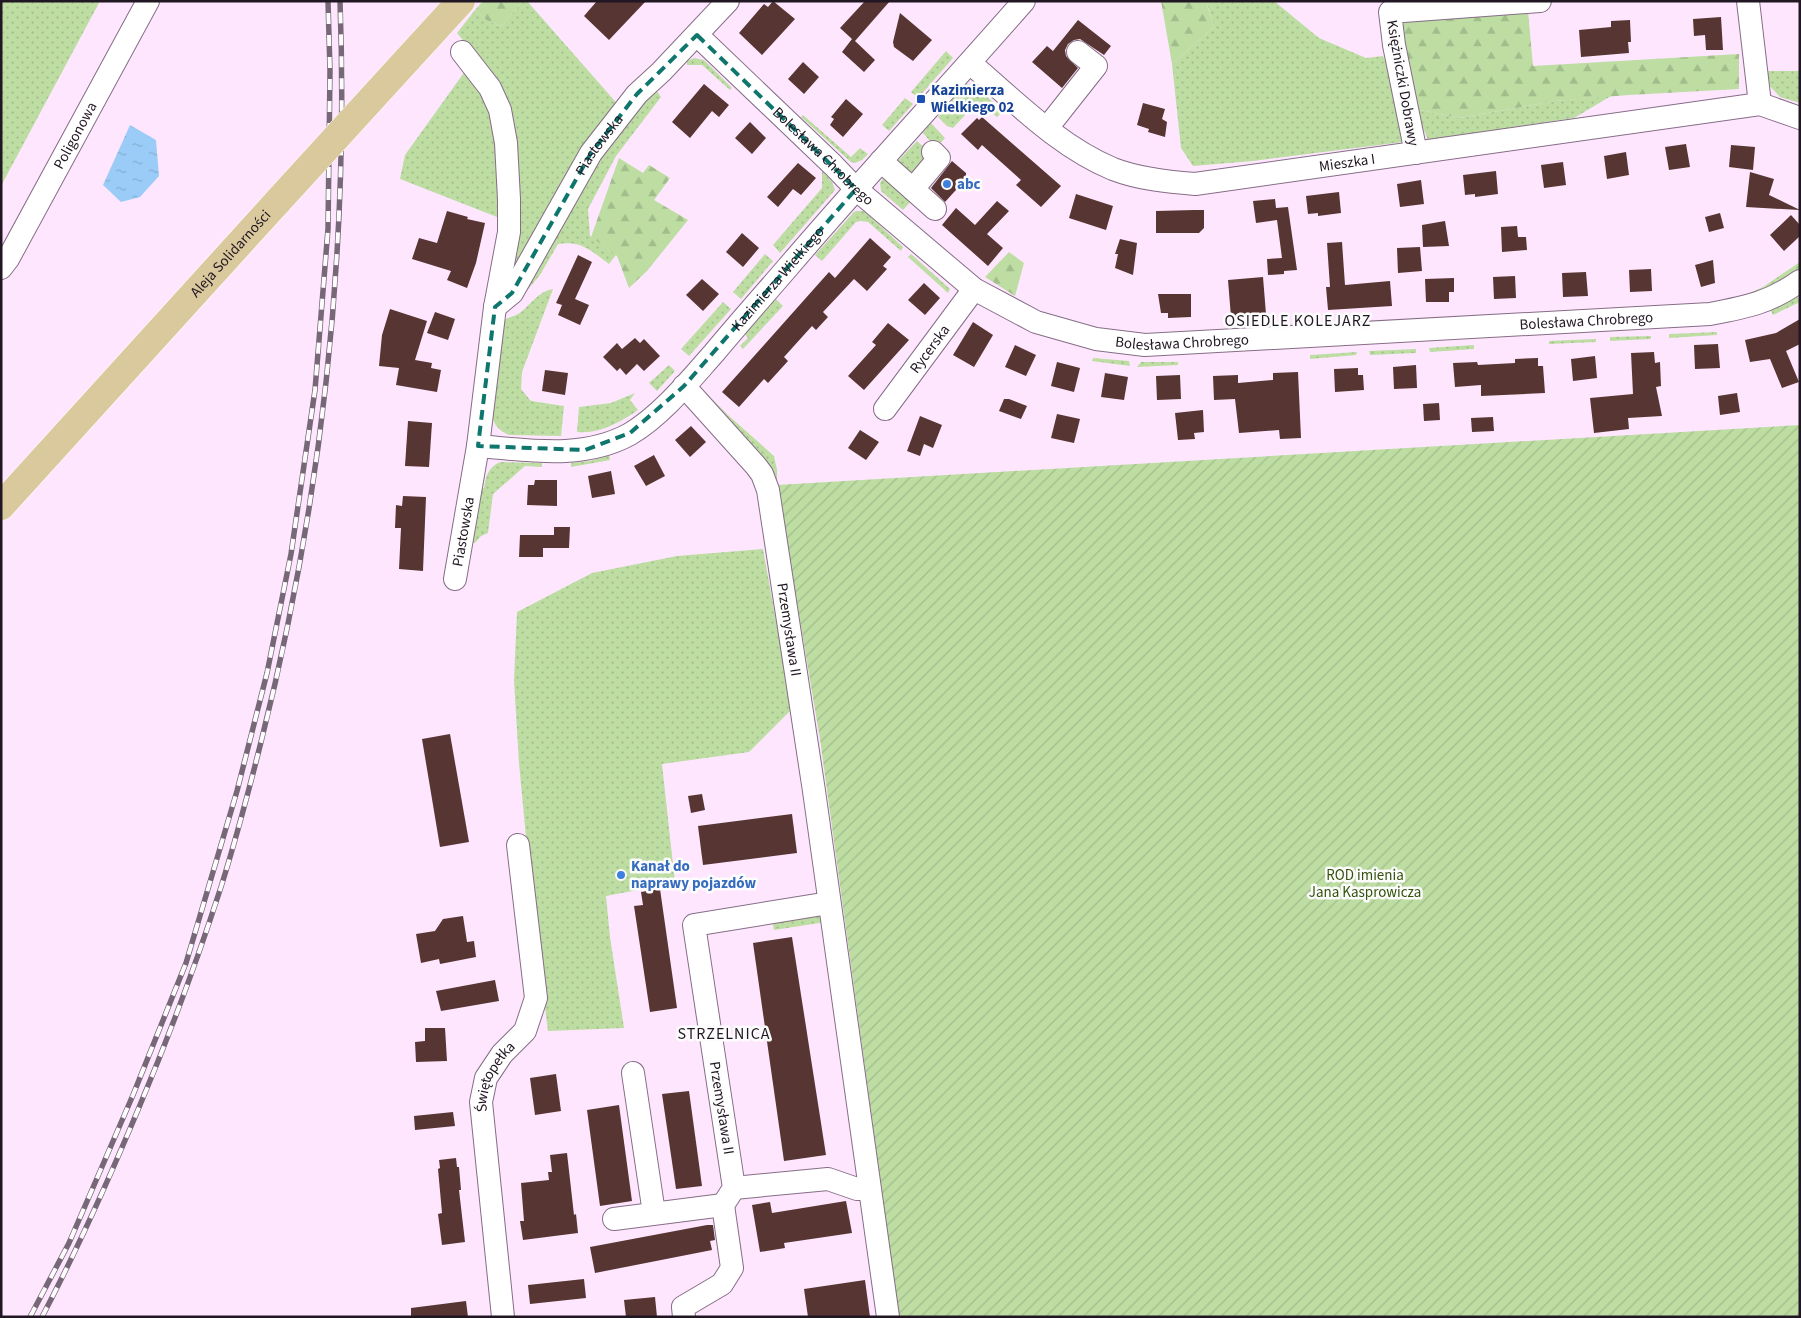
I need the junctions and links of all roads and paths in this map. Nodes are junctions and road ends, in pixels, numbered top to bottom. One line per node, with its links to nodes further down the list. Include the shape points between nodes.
1 (148, 1): 20 (street, Poligonowa)
2 (461, 1): 27 (main road, Aleja Solidarności, bridge)
3 (728, 1): 7 (street, Piastowska)
4 (1024, 1): 10 (street, Kazimierza Wielkiego)
5 (1540, 1): 15 (street, Księżniczki Dobrawy, via 1390,12)
6 (1748, 1): 11 (street)
7 (697, 35): 17 (street, Bolesława Chrobrego); 23 (street, Piastowska, via 637,94 591,153 512,293)
8 (462, 52): 23 (street, Piastowska, via 490,88 500,110 506,143 509,232)
9 (1078, 52): 13 (street, via 1096,66)
10 (970, 63): 13 (street, Mieszka I); 16 (street, Kazimierza Wielkiego)
11 (1760, 104): 12 (street); 15 (street, Mieszka I)
12 (1800, 118)
13 (1047, 128): 15 (street, Mieszka I, via 1082,154 1115,169 1160,181 1195,184)
14 (933, 152): 18 (street, via 939,158)
15 (1416, 153)
16 (881, 161): 17 (street, Kazimierza Wielkiego); 18 (street)
17 (856, 189): 22 (street, Bolesława Chrobrego); 24 (street, Kazimierza Wielkiego)
18 (913, 189): 19 (street)
19 (935, 210)
20 (1, 268)
21 (1800, 281): 22 (street, Bolesława Chrobrego, via 1754,306 1710,314 1145,345 1096,339 1036,322)
22 (974, 289): 25 (street, Rycerska)
23 (495, 307): 26 (street, Piastowska)
24 (684, 386): 26 (street, Kazimierza Wielkiego, via 630,434 593,448 566,452); 30 (street, Przemysława II, via 756,466 768,490)
25 (885, 409)
26 (478, 446): 28 (street, Piastowska)
27 (1, 506)
28 (455, 579)
29 (518, 846): 36 (street, Świętopełka, via 536,998 525,1031 502,1054 486,1078 480,1102)
30 (829, 903): 32 (street, Przemysława II); 33 (street, Przemysława II, via 694,925)
31 (633, 1073): 34 (street)
32 (869, 1189): 33 (street, via 828,1179); 38 (street, Przemysława II)
33 (729, 1197): 34 (street); 37 (street, Przemysława II, via 732,1268 722,1284 683,1307)
34 (654, 1213): 35 (street)
35 (614, 1219)
36 (503, 1317)
37 (684, 1317)
38 (888, 1317)

